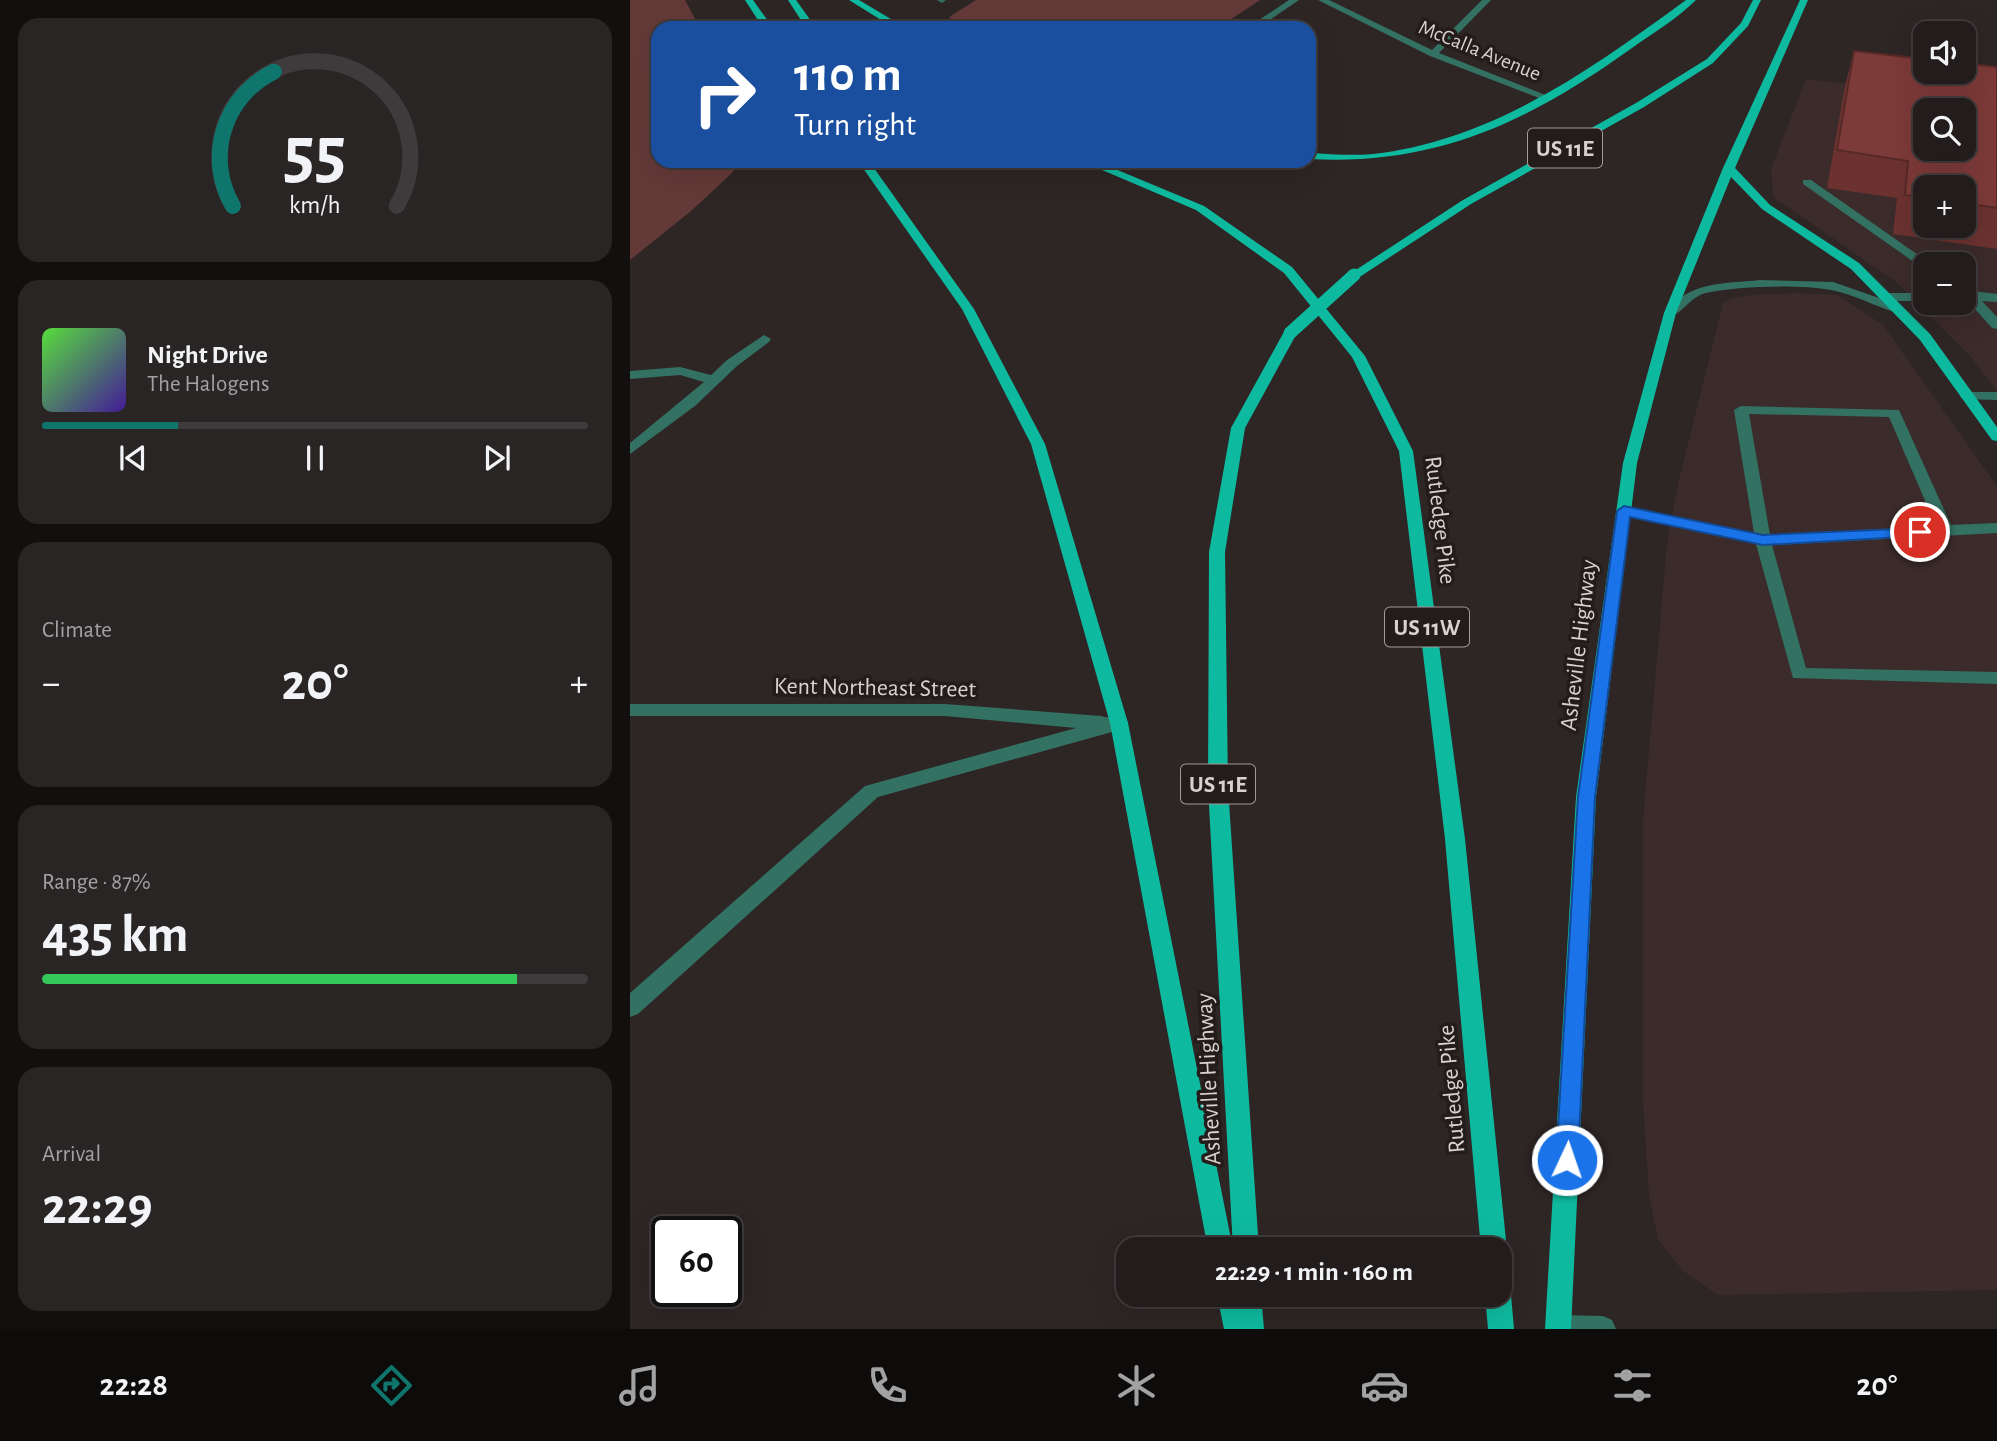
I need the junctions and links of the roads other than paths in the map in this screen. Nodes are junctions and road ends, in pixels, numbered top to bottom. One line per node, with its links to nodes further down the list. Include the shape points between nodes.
1 (749, 0): 10 (main road)
2 (792, 0): 11 (main road)
3 (853, 0): 12 (main road)
4 (1295, 0): 13 (street)
5 (1322, 0): 14 (street, McCalla Avenue)
6 (1488, 0): 14 (street)
7 (1692, 0): 15 (main road)
8 (1757, 0): 46 (main road, Asheville Highway / US 11E, bridge, via 1745,24 1710,61 1468,202 1354,275 1290,333 1238,428 1217,552 1218,787)
9 (1804, 0): 19 (main road, Asheville Highway)
10 (763, 21)
11 (806, 21)
12 (889, 21)
13 (1263, 21)
14 (1433, 54): 15 (street, McCalla Avenue)
15 (1548, 98): 16 (main road, via 1486,128 1430,146 1374,157)
16 (1316, 156)
17 (868, 168): 43 (main road, via 968,309 1038,444)
18 (1103, 168): 47 (main road, Rutledge Pike / US 11W, via 1200,208 1288,270 1358,356 1406,451 1455,839)
19 (1729, 168): 22 (main road, via 1766,207 1855,266); 28 (main road, Asheville Highway)
20 (1807, 182): 21 (street)
21 (1913, 256)
22 (1882, 294): 23 (street); 27 (main road)
23 (1913, 296)
24 (1976, 296): 25 (street)
25 (1997, 298)
26 (1976, 305): 29 (street)
27 (1898, 309): 28 (street, via 1833,286 1760,284 1702,290); 33 (main road, via 1925,337)
28 (1670, 313): 37 (main road, Asheville Highway, via 1630,463)
29 (1997, 325)
30 (764, 339): 32 (street)
31 (630, 375): 32 (street, via 680,371)
32 (712, 380): 36 (street)
33 (1967, 396): 34 (street); 35 (main road)
34 (1997, 396)
35 (1997, 437)
36 (630, 450)
37 (1624, 511): 40 (street); 51 (main road, Asheville Highway, via 1586,797)
38 (1997, 528): 39 (street)
39 (1946, 531): 40 (street); 40 (street, via 1894,413 1741,410)
40 (1763, 540): 41 (street, via 1799,674)
41 (1997, 678)
42 (630, 710): 43 (street, Kent Northeast Street, via 945,709)
43 (1119, 723): 44 (street, via 872,791); 45 (main road)
44 (630, 1007)
45 (1218, 1237)
46 (1245, 1237)
47 (1493, 1237)
48 (1232, 1307): 52 (main road)
49 (1249, 1307): 53 (main road)
50 (1499, 1307): 54 (main road)
51 (1559, 1328): 55 (street)
52 (1237, 1329)
53 (1251, 1329)
54 (1501, 1329)
55 (1603, 1329)

